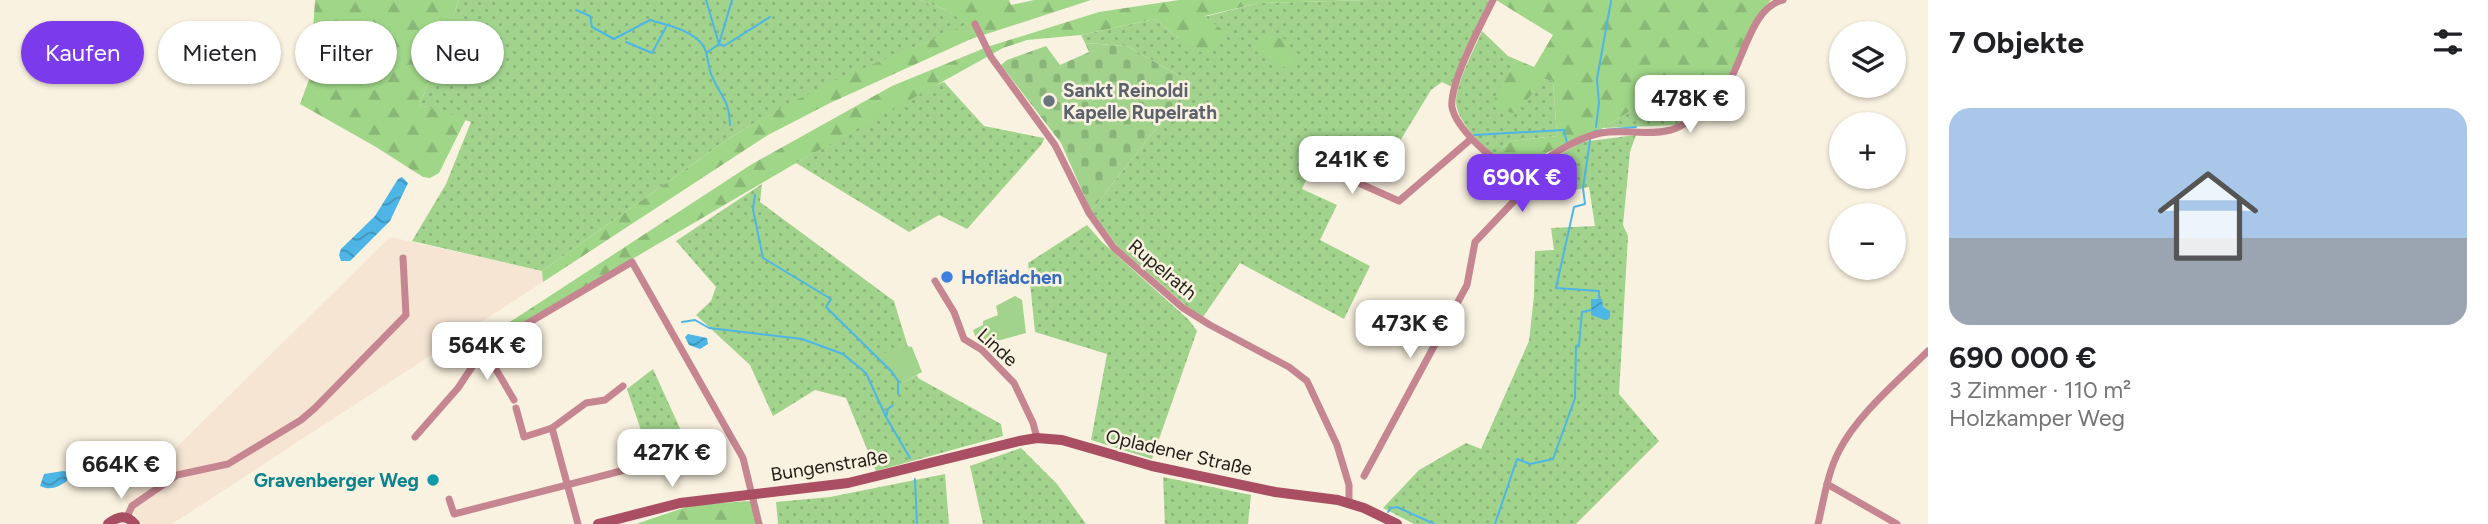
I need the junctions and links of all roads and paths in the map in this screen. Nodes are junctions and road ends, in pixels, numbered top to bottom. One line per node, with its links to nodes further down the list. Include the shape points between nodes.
1 (1493, 0): 4 (street, via 1452,102)
2 (1783, 0): 6 (street, via 1774,2 1759,18 1731,80 1712,104 1672,129 1597,134)
3 (975, 24): 22 (street, Rupelrath, via 990,57 1055,145 1089,213 1114,248 1183,308 1307,381 1337,445 1349,485)
4 (1471, 139): 5 (street, via 1399,201); 6 (street, via 1497,162)
5 (1316, 164)
6 (1533, 167): 17 (street, via 1515,200 1475,242 1467,285)
7 (403, 258): 23 (street, via 406,315 315,408 228,464 177,475 162,483 132,506)
8 (936, 281): 14 (street, Linde, via 964,339 982,350 1014,383)
9 (484, 349): 12 (street, via 515,404 524,437); 13 (street, via 458,388); 20 (street, via 632,262 743,458)
10 (1928, 351): 18 (street, via 1853,430 1838,453)
11 (623, 386): 12 (street, via 605,400 586,403)
12 (551, 428): 19 (street)
13 (415, 437)
14 (1037, 438): 15 (main road, Opladener Straße); 22 (main road, Opladener Straße, via 1062,440 1140,464 1221,481)
15 (950, 457): 20 (main road, Bungenstraße, via 848,483)
16 (635, 464): 19 (street)
17 (1364, 476)
18 (1827, 484): 29 (street); 30 (street)
19 (567, 485): 21 (street, via 454,514); 25 (street)
20 (752, 493): 26 (main road, Bungenstraße, via 680,503); 27 (street)
21 (449, 499)
22 (1349, 503): 28 (main road, Opladener Straße)
23 (132, 521): 24 (main road, via 121,516)
24 (108, 524)
25 (578, 524)
26 (598, 524)
27 (759, 524)
28 (1397, 524)
29 (1818, 524)
30 (1897, 524)

